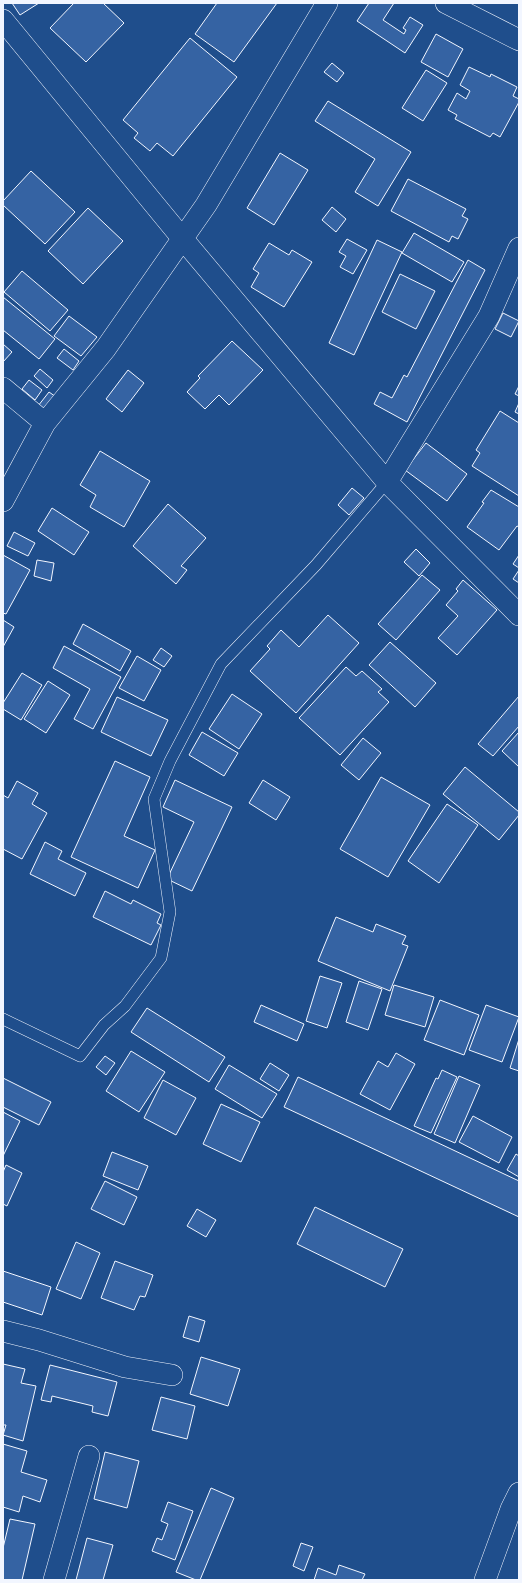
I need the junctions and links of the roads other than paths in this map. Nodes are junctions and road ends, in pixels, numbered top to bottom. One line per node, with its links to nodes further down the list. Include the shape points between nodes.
1 (327, 3): 5 (street, via 210,199)
2 (446, 3): 4 (street)
3 (3, 20): 5 (street)
4 (519, 40)
5 (182, 238): 8 (street, via 106,348); 9 (street)
6 (519, 248): 9 (street, via 489,316)
7 (3, 388): 8 (street)
8 (45, 423): 10 (street)
9 (387, 482): 11 (street); 12 (lane, via 316,565 221,664 170,761 154,799 170,912 161,958 125,1006 104,1026 80,1056)
10 (3, 501)
11 (519, 615)
12 (3, 1019)
13 (3, 1331): 14 (street, via 125,1367)
14 (172, 1375)
15 (89, 1456): 17 (street)
16 (519, 1493): 18 (street)
17 (54, 1580)
18 (485, 1580)

